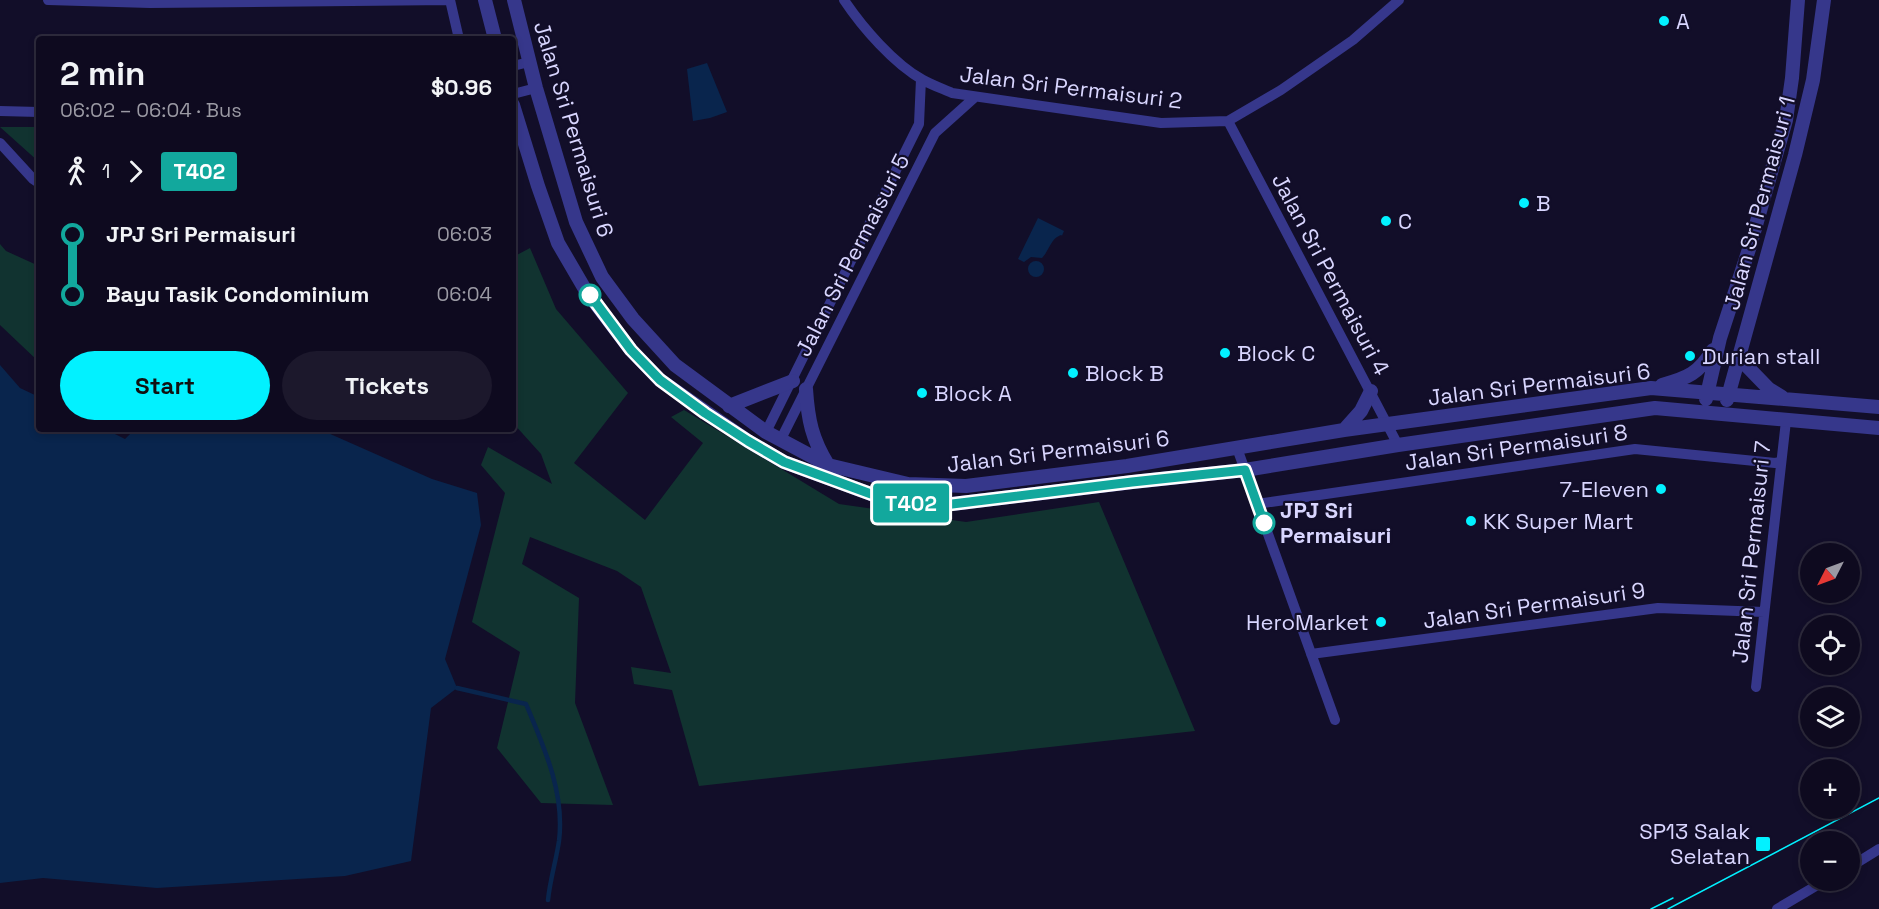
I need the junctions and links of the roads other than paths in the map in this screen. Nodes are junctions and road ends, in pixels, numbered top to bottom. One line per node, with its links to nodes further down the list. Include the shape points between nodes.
1 (48, 0): 9 (street)
2 (450, 0): 9 (street); 10 (street)
3 (485, 0): 11 (street)
4 (514, 0): 12 (street, Jalan Sri Permaisuri 6)
5 (844, 0): 14 (street, Jalan Sri Permaisuri 2, via 861,25)
6 (1399, 0): 21 (street, Jalan Sri Permaisuri 2, via 1353,40)
7 (1798, 0): 24 (street, Jalan Sri Permaisuri 1, via 1786,120)
8 (1824, 0): 25 (street, Jalan Sri Permaisuri 1, via 1814,80 1796,155)
9 (240, 1)
10 (458, 36)
11 (494, 36)
12 (529, 62): 13 (street); 15 (street, Jalan Sri Permaisuri 6)
13 (516, 65)
14 (921, 79): 17 (street, Jalan Sri Permaisuri 2); 26 (street, Jalan Sri Permaisuri 5, via 919,124)
15 (536, 88): 16 (street); 33 (street, Jalan Sri Permaisuri 6, via 576,222 602,277 633,319 675,364)
16 (516, 93)
17 (974, 98): 21 (street, Jalan Sri Permaisuri 2, via 1161,123); 28 (street, Jalan Sri Permaisuri 5, via 935,133)
18 (0, 111): 19 (street)
19 (36, 112)
20 (516, 115): 42 (street, Jalan Sri Permaisuri 6, via 558,243 586,291 631,350 660,380)
21 (1228, 121): 29 (street, Jalan Sri Permaisuri 4)
22 (0, 143): 23 (street)
23 (36, 181)
24 (1720, 338): 27 (street, via 1694,373); 30 (street, Jalan Sri Permaisuri 1)
25 (1738, 357): 31 (street, Jalan Sri Permaisuri 1); 32 (street, via 1768,389)
26 (793, 381): 33 (street); 41 (street, Jalan Sri Permaisuri 5)
27 (1652, 388): 30 (street, Jalan Sri Permaisuri 6); 38 (street, Jalan Sri Permaisuri 6)
28 (806, 389): 41 (street, Jalan Sri Permaisuri 5); 47 (street, via 810,427)
29 (1371, 391): 38 (street, Jalan Sri Permaisuri 4); 40 (street, via 1361,411)
30 (1708, 393): 31 (street, Jalan Sri Permaisuri 6); 35 (street, Jalan Sri Permaisuri 1)
31 (1728, 394): 32 (street, Jalan Sri Permaisuri 6); 36 (street, Jalan Sri Permaisuri 1)
32 (1786, 400): 34 (street, Jalan Sri Permaisuri 6)
33 (729, 406): 41 (street, Jalan Sri Permaisuri 6)
34 (1879, 407)
35 (1703, 413): 36 (street, Jalan Sri Permaisuri 6); 43 (street, Jalan Sri Permaisuri 6, via 1655,408)
36 (1725, 414): 37 (street, Jalan Sri Permaisuri 6)
37 (1786, 421): 39 (street, Jalan Sri Permaisuri 6); 46 (street, Jalan Sri Permaisuri 7)
38 (1387, 425): 40 (street, Jalan Sri Permaisuri 6); 43 (street, Jalan Sri Permaisuri 4)
39 (1879, 428)
40 (1344, 430): 44 (street, Jalan Sri Permaisuri 6)
41 (772, 439): 42 (street); 45 (street); 47 (street, Jalan Sri Permaisuri 6)
42 (748, 441): 45 (street, Jalan Sri Permaisuri 6)
43 (1398, 445): 48 (street, Jalan Sri Permaisuri 6)
44 (1237, 448): 47 (street, Jalan Sri Permaisuri 6, via 966,486 908,484); 48 (street)
45 (784, 462): 48 (street, Jalan Sri Permaisuri 6, via 871,494 907,503 944,505)
46 (1780, 462): 49 (street, Jalan Sri Permaisuri 8, via 1635,449); 50 (street, Jalan Sri Permaisuri 7)
47 (828, 465)
48 (1245, 470): 49 (street)
49 (1257, 504): 51 (street)
50 (1764, 612): 51 (street, Jalan Sri Permaisuri 9, via 1658,608); 52 (street, Jalan Sri Permaisuri 7)
51 (1311, 654): 53 (street)
52 (1756, 687)
53 (1335, 720)
54 (1879, 849): 55 (street)
55 (1860, 861)
56 (1807, 891): 57 (street)
57 (1777, 909)

